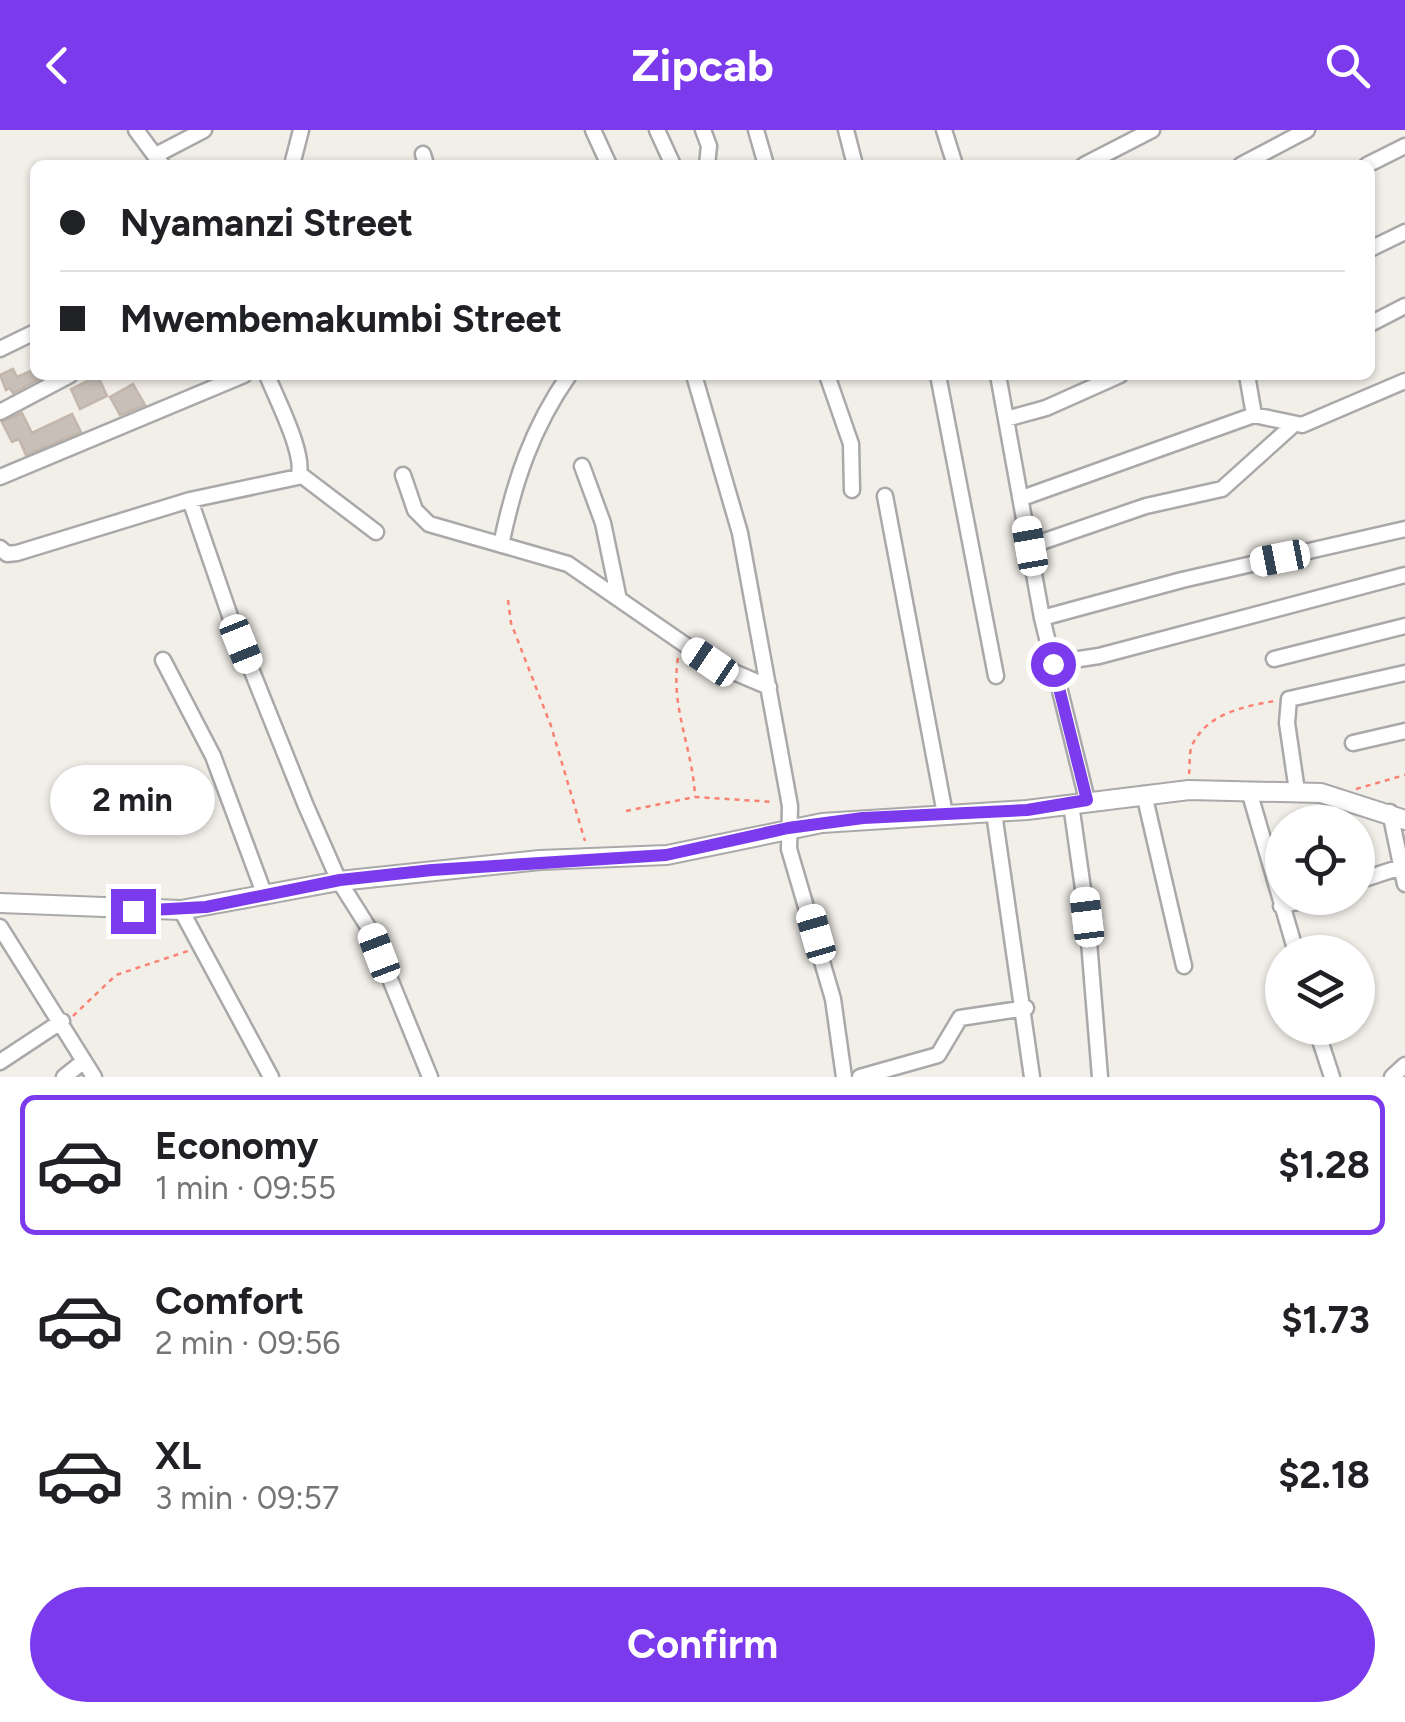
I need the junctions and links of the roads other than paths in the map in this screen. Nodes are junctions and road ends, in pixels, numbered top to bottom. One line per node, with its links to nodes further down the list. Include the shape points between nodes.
1 (136, 130): 13 (street)
2 (204, 130): 13 (street)
3 (300, 130): 14 (street)
4 (593, 130): 15 (street)
5 (657, 130): 16 (street)
6 (704, 130): 17 (street)
7 (756, 130): 18 (street)
8 (846, 130): 19 (street)
9 (944, 130): 20 (street)
10 (1152, 130): 21 (street)
11 (1307, 130): 22 (street)
12 (1405, 146): 23 (street)
13 (159, 160)
14 (288, 160)
15 (607, 160)
16 (671, 160)
17 (708, 160)
18 (765, 160)
19 (855, 160)
20 (953, 160)
21 (1094, 160)
22 (1250, 160)
23 (1375, 161)
24 (1405, 232): 25 (street)
25 (1375, 247)
26 (1405, 306): 27 (street)
27 (1375, 321)
28 (30, 334): 29 (street)
29 (0, 349)
30 (61, 380): 41 (street)
31 (232, 380): 48 (street)
32 (269, 380): 46 (street)
33 (566, 380): 55 (street, via 521,462)
34 (695, 380): 67 (street, via 740,533)
35 (829, 380): 49 (street, via 850,444)
36 (939, 380): 66 (street)
37 (999, 380): 43 (street)
38 (1109, 380): 43 (street)
39 (1249, 380): 42 (street)
40 (1405, 380): 44 (street)
41 (0, 412)
42 (1254, 415): 44 (street); 51 (street)
43 (1006, 419): 51 (street)
44 (1292, 426): 56 (street, via 1222,488)
45 (582, 466): 59 (street)
46 (301, 475): 52 (street); 54 (street)
47 (403, 476): 55 (street, via 420,519)
48 (0, 477)
49 (852, 490)
50 (885, 496): 75 (street)
51 (1022, 498): 56 (street)
52 (190, 500): 57 (street, via 17,552); 81 (street, via 238,636)
53 (1405, 529): 60 (street)
54 (376, 532)
55 (500, 545): 59 (street, via 568,564)
56 (1030, 546): 60 (street)
57 (0, 548)
58 (1405, 575): 64 (street)
59 (618, 595): 67 (street, via 710,662)
60 (1042, 618): 64 (street)
61 (1405, 626): 62 (street)
62 (1274, 659)
63 (163, 660): 83 (street, via 213,756)
64 (1053, 664): 73 (street)
65 (1405, 673): 71 (street, via 1289,700)
66 (996, 676)
67 (769, 687): 77 (street)
68 (1405, 730): 69 (street)
69 (1352, 742)
70 (1249, 791): 71 (street); 72 (street); 78 (street)
71 (1296, 791): 76 (street)
72 (1144, 794): 73 (street); 87 (street)
73 (1079, 802): 74 (street); 101 (street)
74 (994, 813): 75 (street); 88 (street)
75 (945, 814): 77 (street)
76 (1398, 816): 79 (street)
77 (788, 828): 81 (street, via 666,855); 98 (street, via 832,999)
78 (1265, 848)
79 (1401, 867): 80 (street); 82 (street)
80 (1375, 875)
81 (340, 880): 83 (street); 97 (street, via 370,930)
82 (1405, 884)
83 (264, 896): 85 (street)
84 (0, 903): 85 (street)
85 (182, 910): 96 (street)
86 (0, 927): 89 (street)
87 (1184, 966)
88 (1026, 1008): 99 (street, via 960,1018 938,1055); 100 (street)
89 (61, 1019): 91 (street); 92 (street)
90 (1322, 1045): 102 (street)
91 (84, 1061): 94 (street); 95 (street)
92 (0, 1062)
93 (1405, 1066): 103 (street)
94 (64, 1077)
95 (94, 1077)
96 (271, 1077)
97 (430, 1077)
98 (844, 1077)
99 (860, 1077)
100 (1032, 1077)
101 (1100, 1077)
102 (1332, 1077)
103 (1392, 1077)

